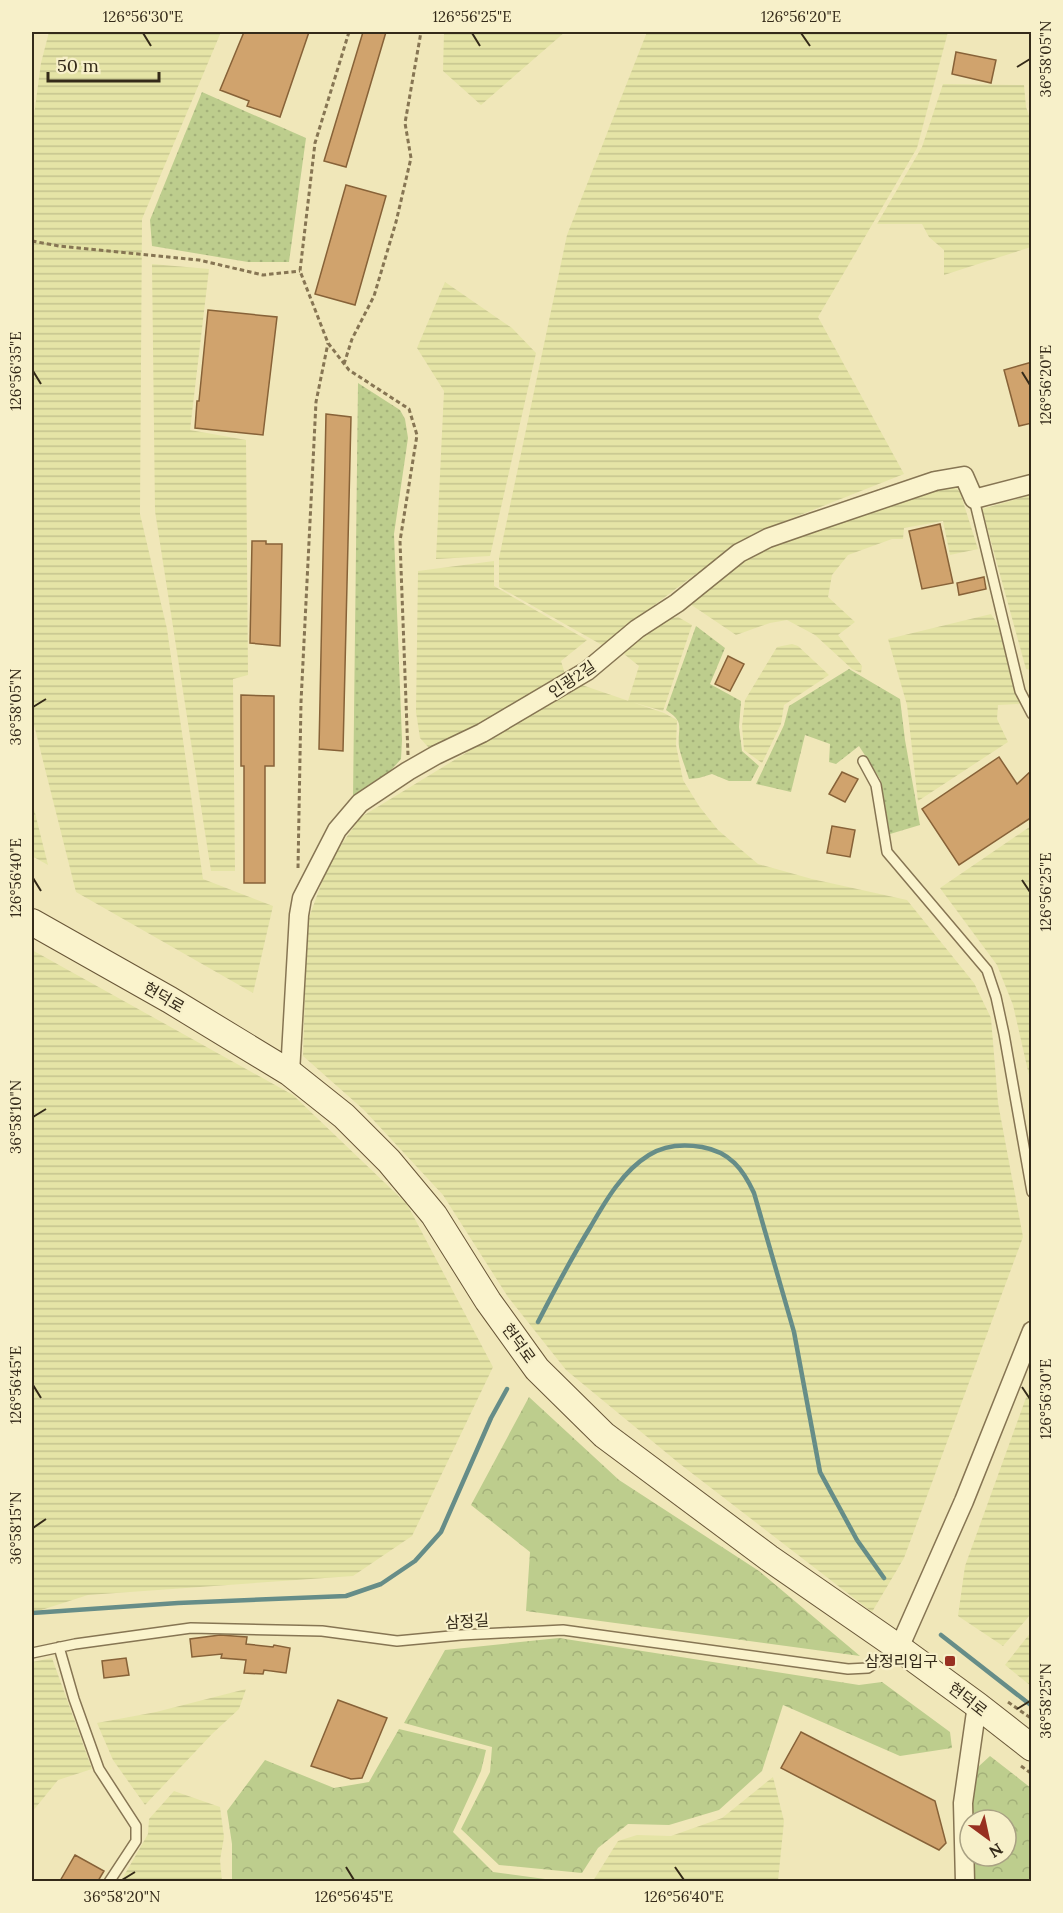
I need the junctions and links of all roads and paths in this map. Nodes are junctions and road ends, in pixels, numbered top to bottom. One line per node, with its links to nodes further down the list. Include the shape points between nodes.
1 (349, 32): 4 (path, via 315,143)
2 (421, 32): 6 (path, via 405,123 411,158 374,296)
3 (32, 241): 4 (path, via 199,260 263,275)
4 (300, 271): 5 (path)
5 (328, 343): 6 (path); 12 (path, via 316,402 304,654 298,872)
6 (344, 364): 11 (path, via 409,409 417,435 400,541)
7 (1032, 484): 8 (street)
8 (974, 499): 9 (lane, via 1020,691); 11 (street, 인광2길, via 964,476 935,481 768,538 739,553 587,671)
9 (1032, 714)
10 (862, 761): 15 (lane, via 876,785 887,852 987,970 1004,1034)
11 (408, 771): 12 (street, 인광2길, via 360,803 337,830)
12 (302, 898): 14 (street, 인광2길)
13 (32, 922): 14 (main road, 현덕로)
14 (290, 1073): 18 (main road, 현덕로, via 344,1116 389,1161 434,1215 537,1369 604,1435 769,1558)
15 (1032, 1192)
16 (1032, 1331): 18 (street, via 964,1501)
17 (59, 1647): 18 (lane, 삼정길, via 191,1628 322,1631 397,1641 563,1630 848,1669 868,1668); 19 (lane, 삼정길); 22 (lane, via 99,1769 136,1826 136,1841)
18 (899, 1648): 20 (main road, 현덕로)
19 (32, 1653)
20 (977, 1705): 21 (main road, 현덕로); 23 (street, via 963,1803)
21 (1032, 1748)
22 (109, 1881)
23 (964, 1881)

